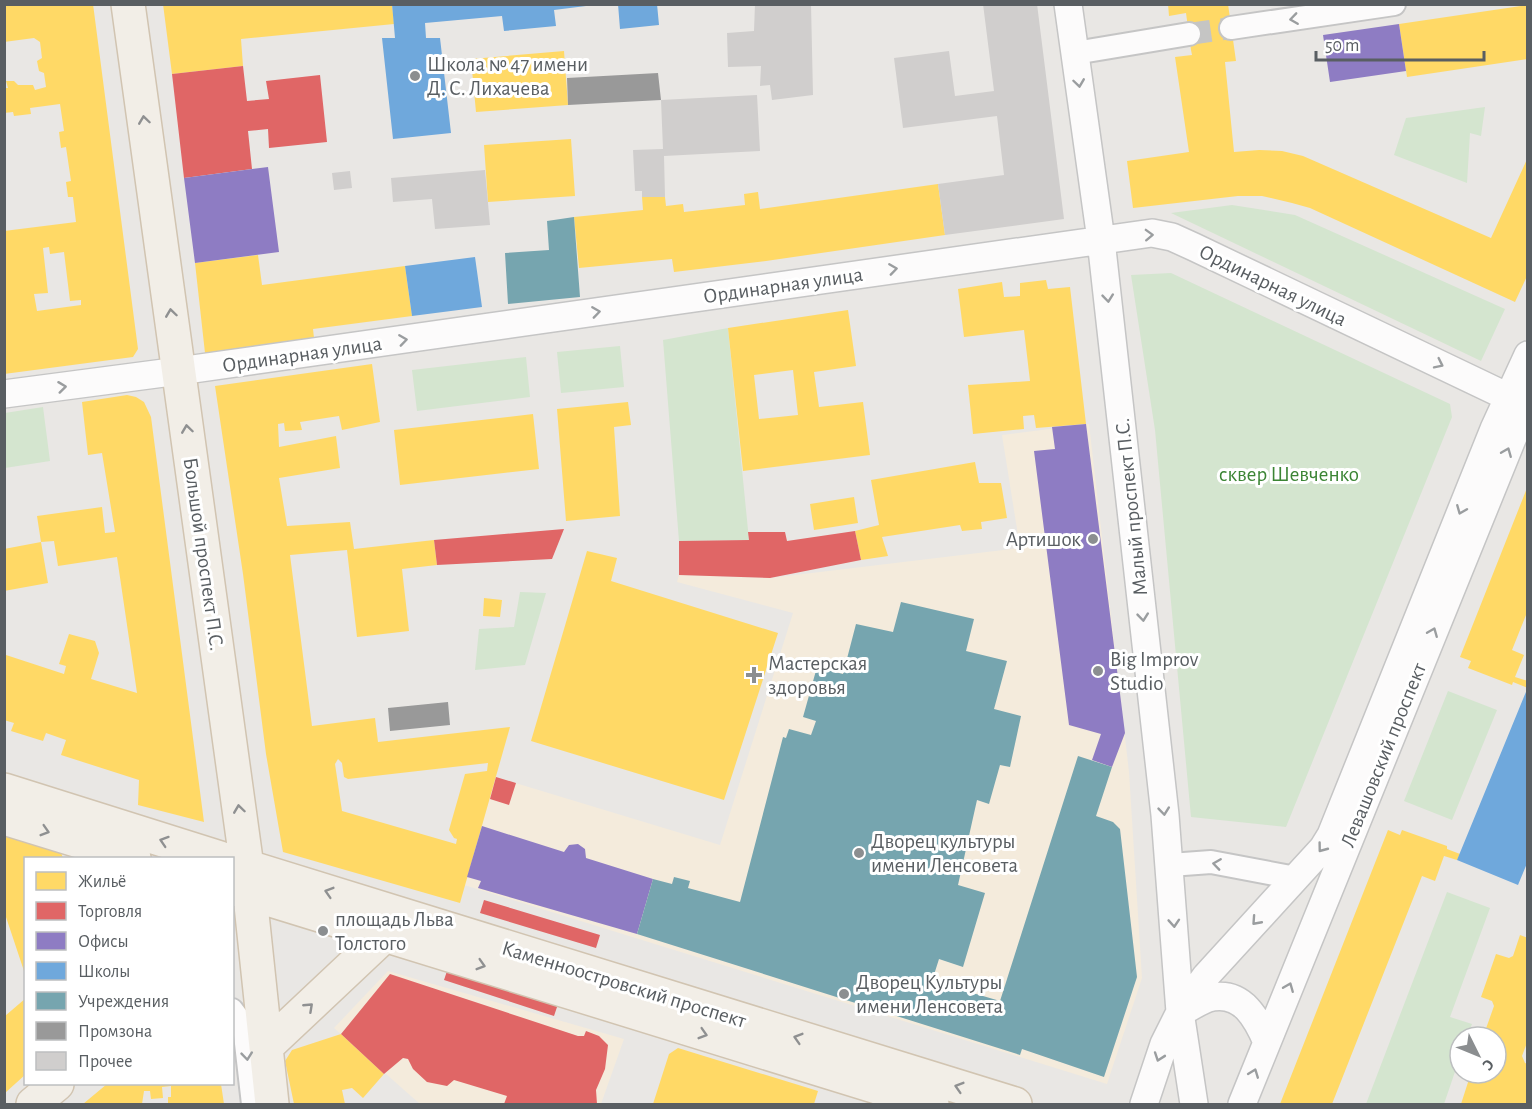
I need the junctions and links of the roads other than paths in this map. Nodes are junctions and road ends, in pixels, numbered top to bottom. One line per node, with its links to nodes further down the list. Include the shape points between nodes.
1 (128, 4): 9 (main road, Большой проспект П.С., one-way to 1)
2 (1068, 4): 6 (street, Малый проспект П.С.)
3 (1394, 4): 4 (street, one-way to 4)
4 (1231, 28)
5 (1189, 34): 6 (street)
6 (1075, 53): 7 (street, Малый проспект П.С., one-way to 7)
7 (1101, 240): 9 (street, Ординарная улица, one-way to 7); 11 (street, Ординарная улица, one-way to 11, via 1152,233 1172,237); 17 (street, Малый проспект П.С., one-way to 17)
8 (1527, 355): 11 (street, Левашовский проспект)
9 (179, 371): 10 (street, Ординарная улица, one-way to 9); 18 (main road, Большой проспект П.С., one-way to 9)
10 (4, 394)
11 (1523, 404): 19 (street, Левашовский проспект, one-way to 19, via 1331,835); 25 (street, Левашовский проспект, one-way to 11, via 1513,437)
12 (4, 790): 16 (main road, Каменноостровский проспект, one-way to 12)
13 (4, 818): 14 (main road, one-way to 14)
14 (92, 851): 15 (main road)
15 (128, 857)
16 (189, 857)
17 (1170, 865): 19 (street, one-way to 17, via 1211,862); 23 (street, Малый проспект П.С., one-way to 23)
18 (236, 874): 20 (main road, Каменноостровский проспект); 21 (main road, Большой проспект П.С.); 32 (main road, Каменноостровский проспект, one-way to 18)
19 (1296, 878): 23 (street, Левашовский проспект, one-way to 23, via 1206,976)
20 (385, 935): 26 (main road, one-way to 20); 31 (main road, Каменноостровский проспект, one-way to 31)
21 (255, 940): 22 (main road); 26 (main road, Большой проспект П.С.)
22 (234, 961)
23 (1180, 1012): 25 (street, via 1213,997 1230,998 1246,1006); 33 (street, one-way to 33, via 1164,1044); 34 (street, Малый проспект П.С.)
24 (234, 1013): 29 (street, one-way to 29, via 244,1026)
25 (1266, 1042): 35 (street, Левашовский проспект, one-way to 25)
26 (266, 1047): 30 (main road, Большой проспект П.С.)
27 (55, 1085): 28 (main road)
28 (33, 1104)
29 (253, 1104)
30 (272, 1104)
31 (932, 1104)
32 (1015, 1104)
33 (1144, 1104)
34 (1194, 1104)
35 (1242, 1104)

